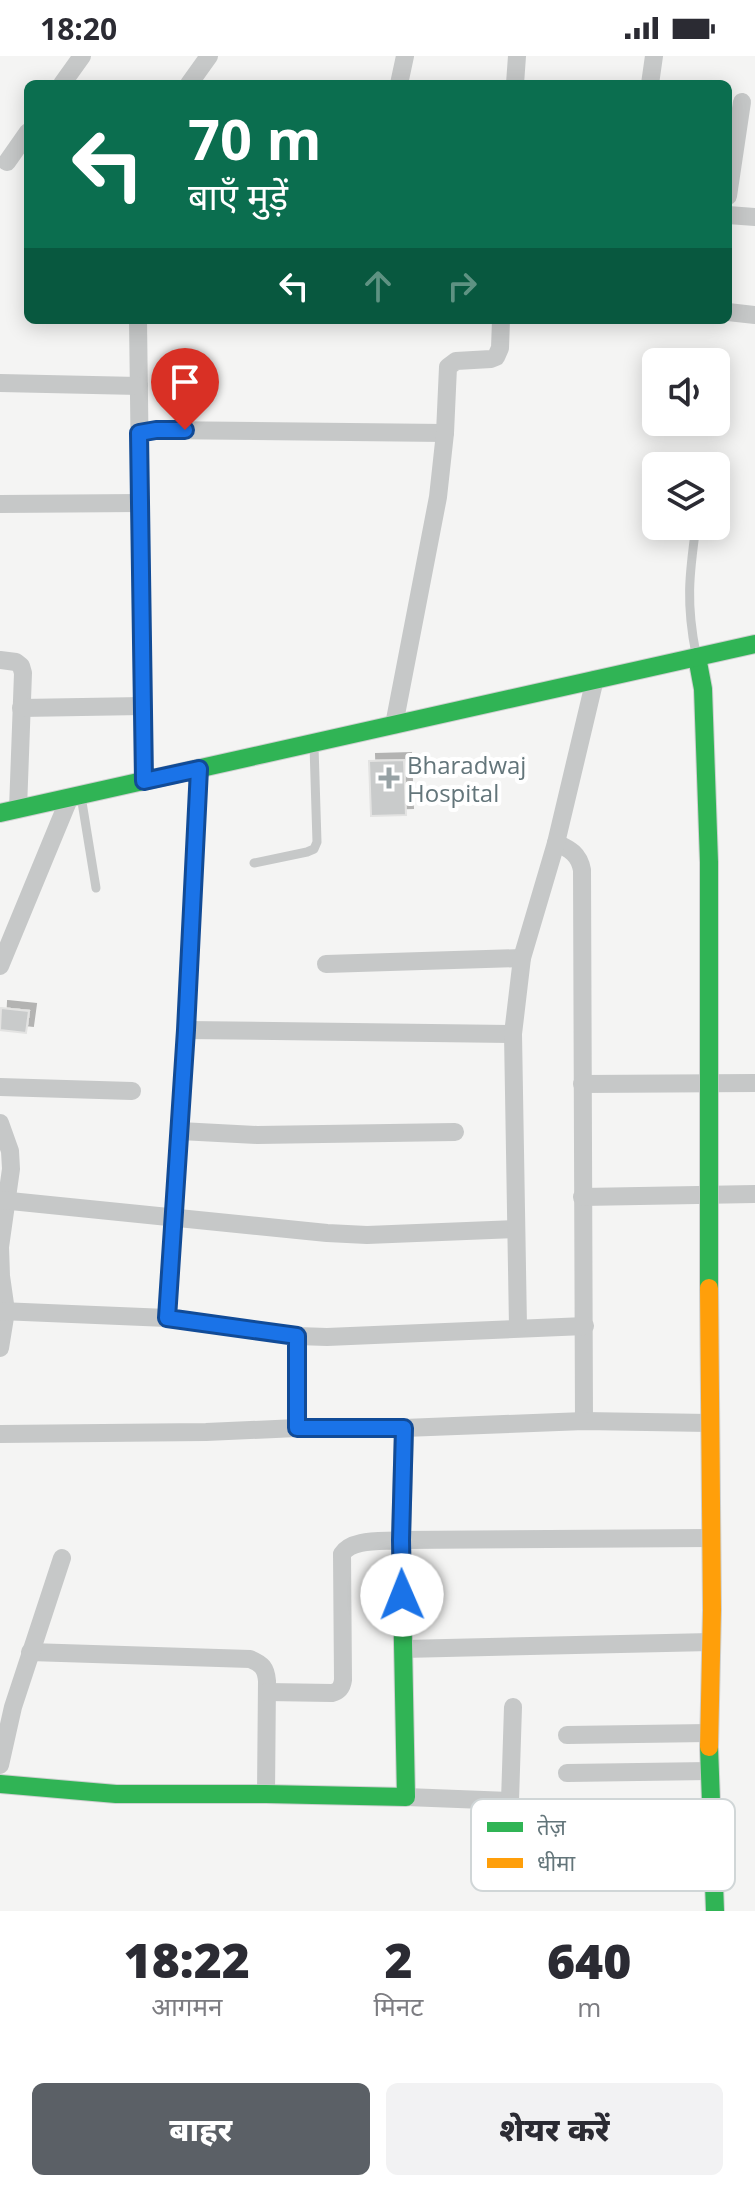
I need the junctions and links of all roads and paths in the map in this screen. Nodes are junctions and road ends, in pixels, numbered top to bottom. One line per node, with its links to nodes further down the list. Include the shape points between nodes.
1 (82, 56): 6 (street)
2 (209, 56): 7 (street)
3 (405, 56): 8 (street)
4 (517, 56): 9 (street)
5 (654, 56): 10 (street)
6 (65, 80)
7 (192, 80)
8 (400, 80)
9 (515, 80)
10 (651, 80)
11 (742, 102): 15 (street)
12 (24, 137): 13 (street)
13 (3, 162): 14 (street)
14 (24, 162)
15 (732, 169)
16 (732, 215): 17 (street)
17 (755, 217)
18 (732, 312): 19 (street)
19 (755, 315)
20 (138, 324): 23 (street)
21 (501, 324): 25 (street, via 496,357 456,361 448,367)
22 (0, 383): 23 (street)
23 (139, 386): 24 (street)
24 (139, 433): 25 (street); 26 (street)
25 (445, 433): 35 (street, via 438,497)
26 (140, 503): 27 (street); 33 (street)
27 (0, 504)
28 (694, 540): 30 (lane, via 688,595)
29 (755, 644): 30 (street)
30 (697, 657): 32 (street); 49 (street, via 703,689 709,862)
31 (0, 660): 34 (street, via 21,666)
32 (595, 679): 35 (street); 41 (street)
33 (143, 706): 34 (street); 38 (street)
34 (21, 708): 40 (street)
35 (394, 725): 36 (street)
36 (314, 743): 37 (street); 42 (lane, via 314,849)
37 (199, 769): 38 (street); 47 (street)
38 (144, 781): 39 (street)
39 (75, 798): 40 (street); 43 (lane); 46 (street)
40 (9, 811)
41 (556, 843): 44 (street); 51 (street, via 575,854 582,870)
42 (254, 863)
43 (96, 888)
44 (522, 958): 45 (street); 48 (street)
45 (326, 964)
46 (0, 966)
47 (186, 1030): 48 (street); 55 (street)
48 (513, 1034): 62 (street)
49 (708, 1083): 50 (street); 51 (street); 58 (street)
50 (755, 1083)
51 (582, 1084): 59 (street)
52 (0, 1087): 53 (street)
53 (132, 1091)
54 (0, 1123): 60 (street, via 11,1169)
55 (180, 1131): 56 (street); 61 (street)
56 (455, 1132)
57 (755, 1194): 58 (street)
58 (708, 1196): 59 (street); 70 (street)
59 (582, 1197): 65 (street)
60 (3, 1201): 61 (street); 63 (street)
61 (174, 1216): 62 (street, via 367,1235); 64 (street)
62 (515, 1229): 66 (street)
63 (3, 1311): 64 (street); 68 (street)
64 (167, 1318): 67 (street)
65 (585, 1326): 66 (street); 69 (street)
66 (518, 1327): 67 (street)
67 (297, 1336): 71 (street)
68 (0, 1348)
69 (584, 1421): 70 (street); 72 (street)
70 (709, 1423): 74 (street)
71 (297, 1428): 72 (street); 73 (street)
72 (404, 1428): 75 (street)
73 (0, 1434)
74 (711, 1538): 75 (street); 77 (street)
75 (401, 1540): 78 (street); 80 (street, via 354,1544 342,1554 343,1680 338,1691)
76 (62, 1558): 79 (street)
77 (711, 1642): 78 (street); 82 (street)
78 (403, 1649): 89 (street)
79 (30, 1652): 80 (street, via 250,1659 266,1670); 84 (street)
80 (267, 1692): 88 (street)
81 (513, 1707): 90 (street)
82 (708, 1733): 83 (street); 85 (street)
83 (567, 1735)
84 (0, 1765)
85 (709, 1771): 86 (street); 91 (street)
86 (567, 1773)
87 (0, 1784): 88 (street, via 116,1794)
88 (266, 1794): 89 (street)
89 (406, 1797): 92 (street)
90 (510, 1799)
91 (710, 1799)
92 (471, 1800)
93 (714, 1891): 94 (street)
94 (715, 1911)

